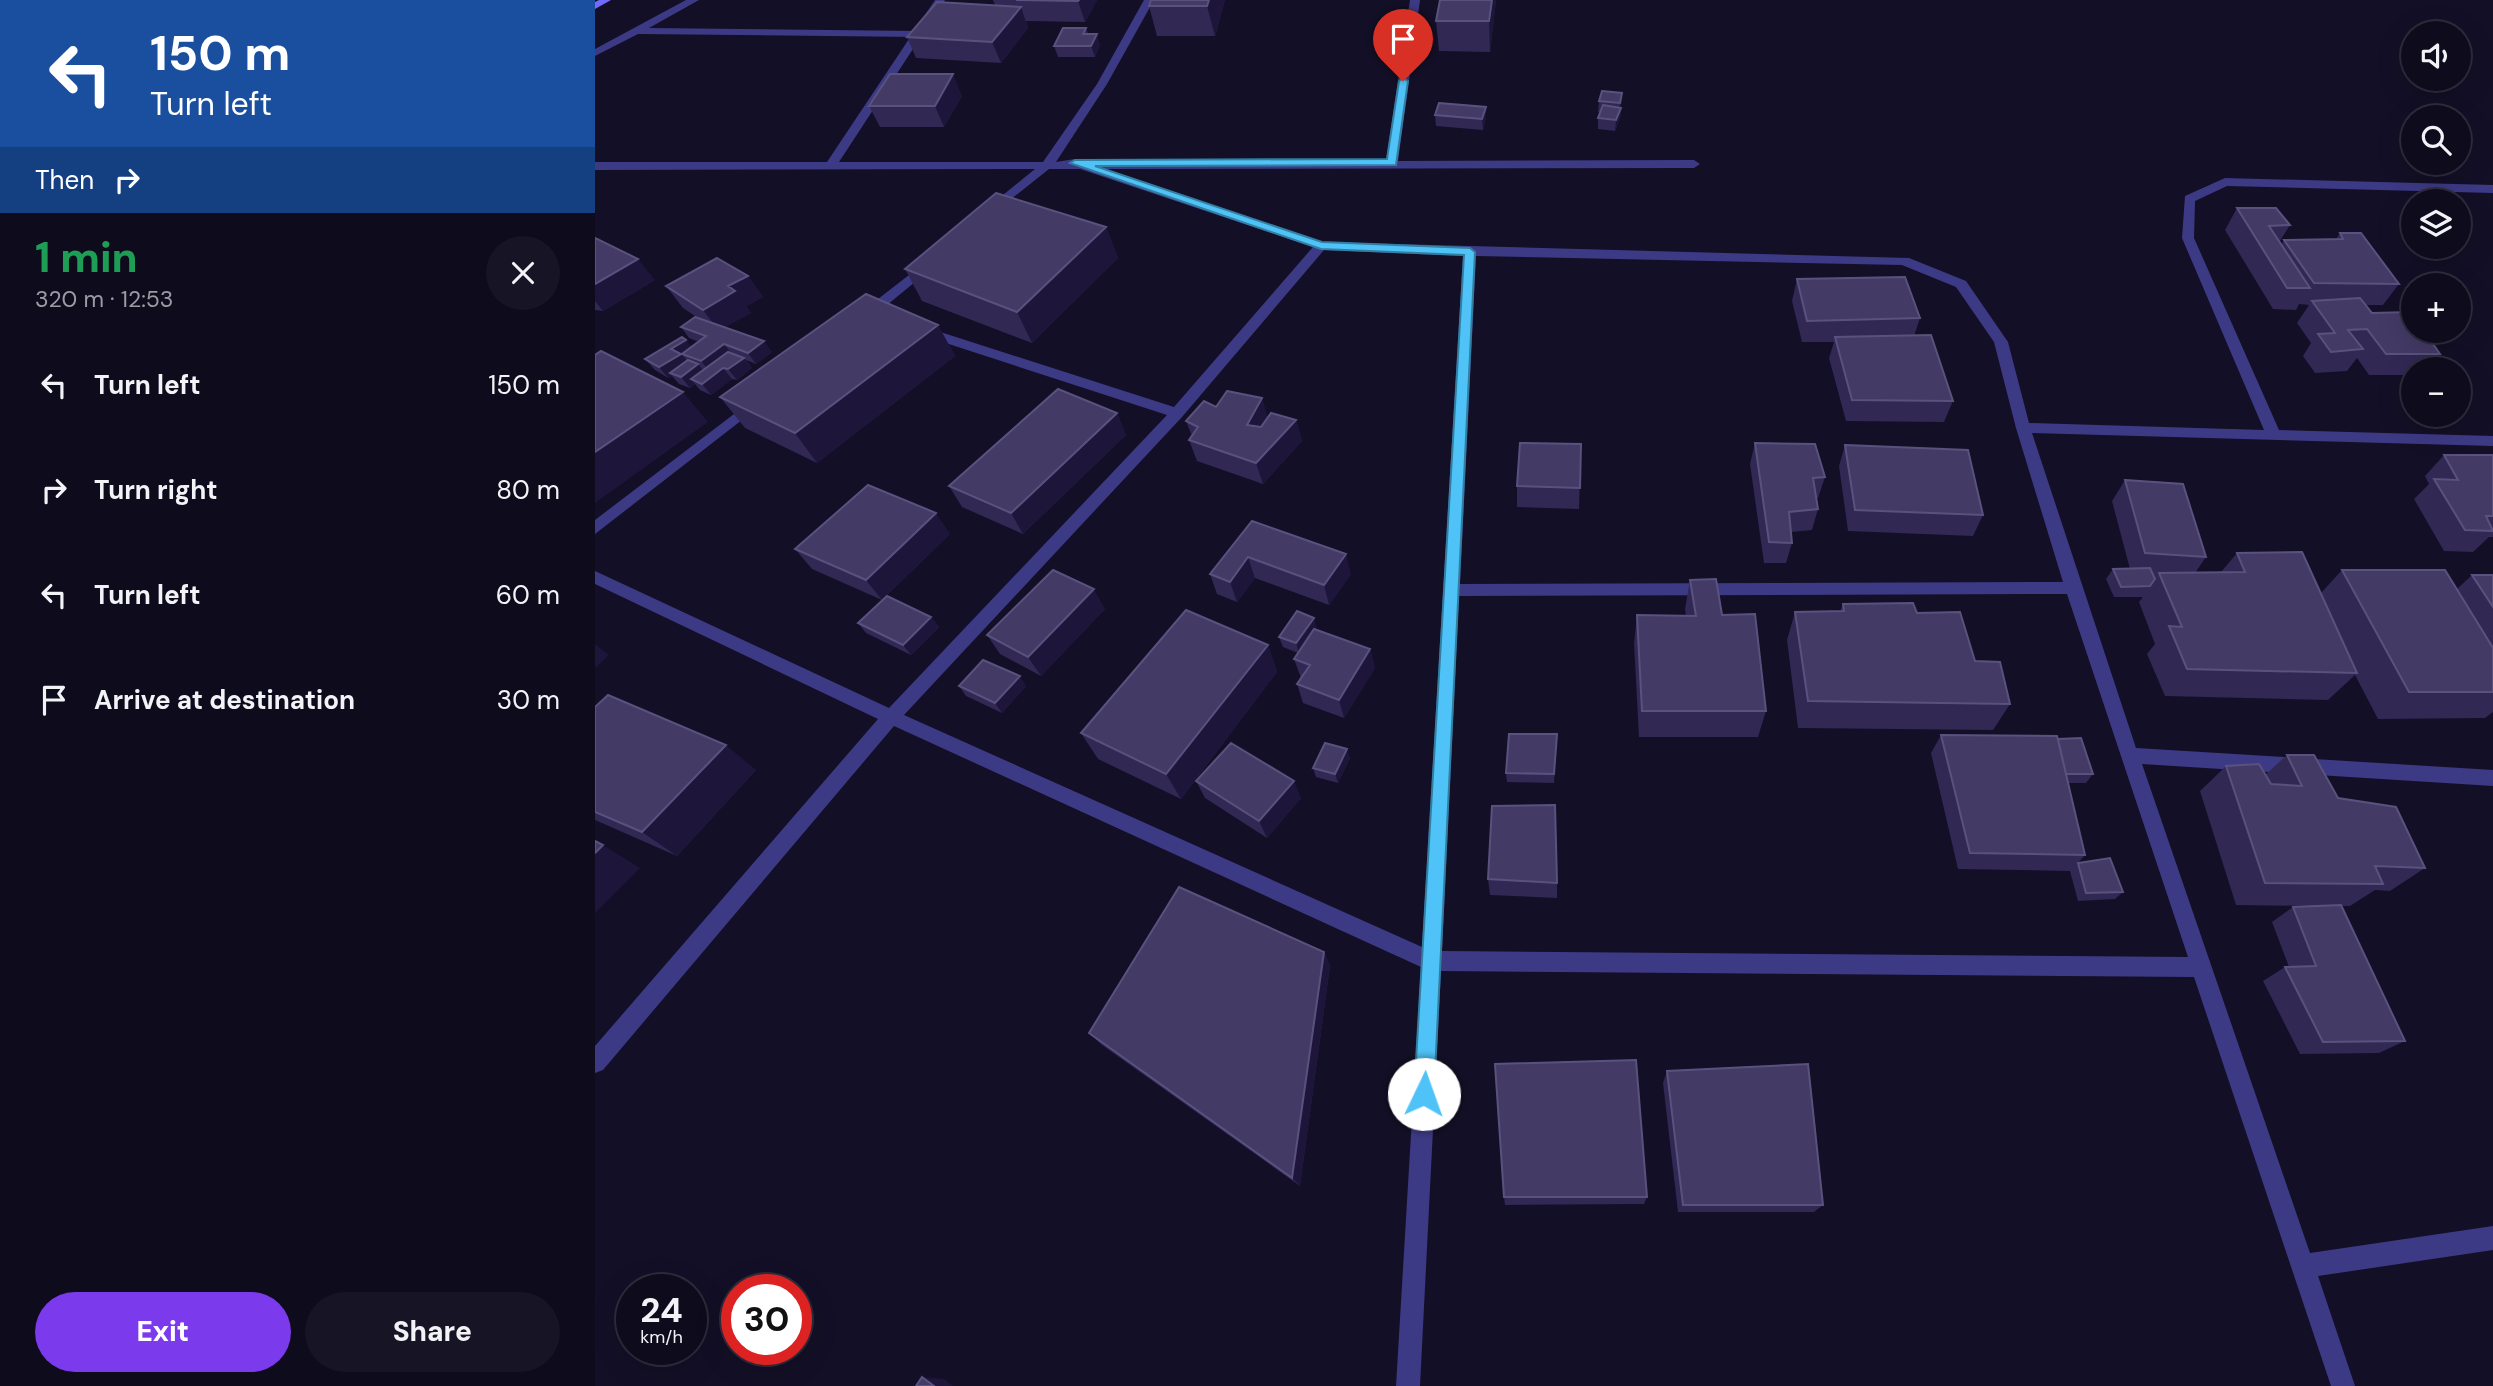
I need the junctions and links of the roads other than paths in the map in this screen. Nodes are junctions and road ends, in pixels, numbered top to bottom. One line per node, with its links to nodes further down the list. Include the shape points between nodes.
1 (606, 0): 6 (main road)
2 (694, 0): 7 (street)
3 (940, 0): 8 (street)
4 (1149, 0): 10 (street)
5 (1415, 0): 12 (street)
6 (595, 6)
7 (636, 31): 8 (street); 9 (street)
8 (918, 34): 15 (street)
9 (595, 53)
10 (1049, 163): 11 (street); 15 (street); 17 (street)
11 (1075, 163): 12 (street); 18 (street)
12 (1392, 163): 13 (street)
13 (1694, 164)
14 (595, 166): 15 (street)
15 (830, 166)
16 (2493, 189): 26 (street, via 2225,182 2189,199 2188,238)
17 (985, 216)
18 (1321, 246): 20 (street); 24 (street)
19 (942, 252): 21 (street)
20 (1470, 252): 25 (street, via 1905,261 1961,284 2001,342); 31 (street)
21 (869, 318)
22 (907, 326): 24 (street)
23 (770, 391): 28 (street)
24 (1177, 413): 32 (street)
25 (2023, 428): 26 (street); 30 (street)
26 (2274, 435): 27 (street)
27 (2493, 441)
28 (595, 528)
29 (595, 577): 32 (street)
30 (2073, 587): 31 (street); 33 (street)
31 (1451, 590): 35 (street)
32 (891, 717): 35 (street); 37 (street)
33 (2129, 755): 34 (street); 36 (street)
34 (2493, 778)
35 (1431, 961): 36 (street); 40 (street)
36 (2200, 967): 39 (street)
37 (595, 1062)
38 (2493, 1238): 39 (street)
39 (2303, 1266): 41 (street)
40 (1409, 1386)
41 (2343, 1386)

